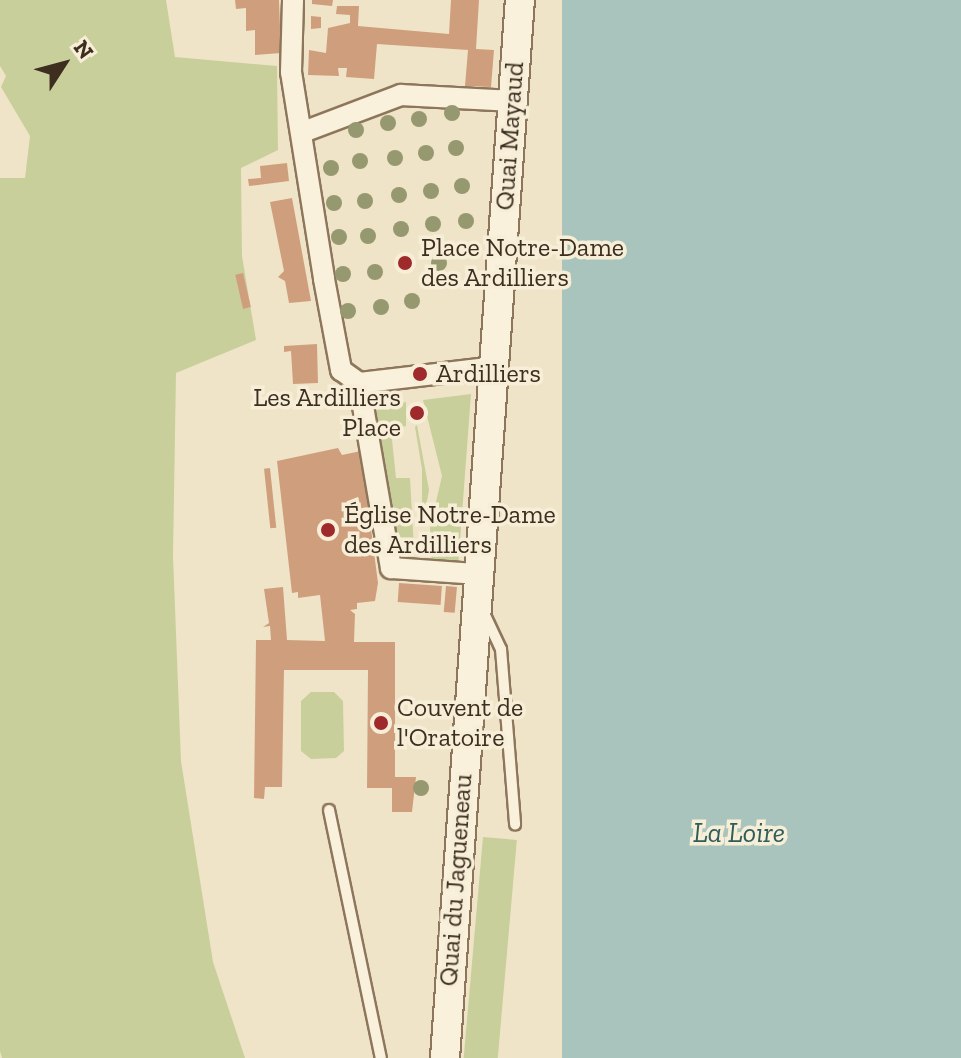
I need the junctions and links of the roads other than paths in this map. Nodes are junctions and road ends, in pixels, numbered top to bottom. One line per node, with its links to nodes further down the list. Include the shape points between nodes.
1 (293, 0): 4 (street, via 291,72)
2 (520, 0): 3 (main road, Quai Mayaud)
3 (513, 101): 4 (street, via 401,95); 5 (main road, Quai Mayaud)
4 (303, 132): 6 (street, via 341,370)
5 (495, 367): 6 (street); 7 (main road, Quai du Jagueneau)
6 (359, 383): 7 (street, via 391,568)
7 (475, 584): 9 (lane, via 501,649); 11 (main road, Quai du Jagueneau)
8 (329, 810): 10 (lane)
9 (515, 824)
10 (381, 1058)
11 (445, 1058)

